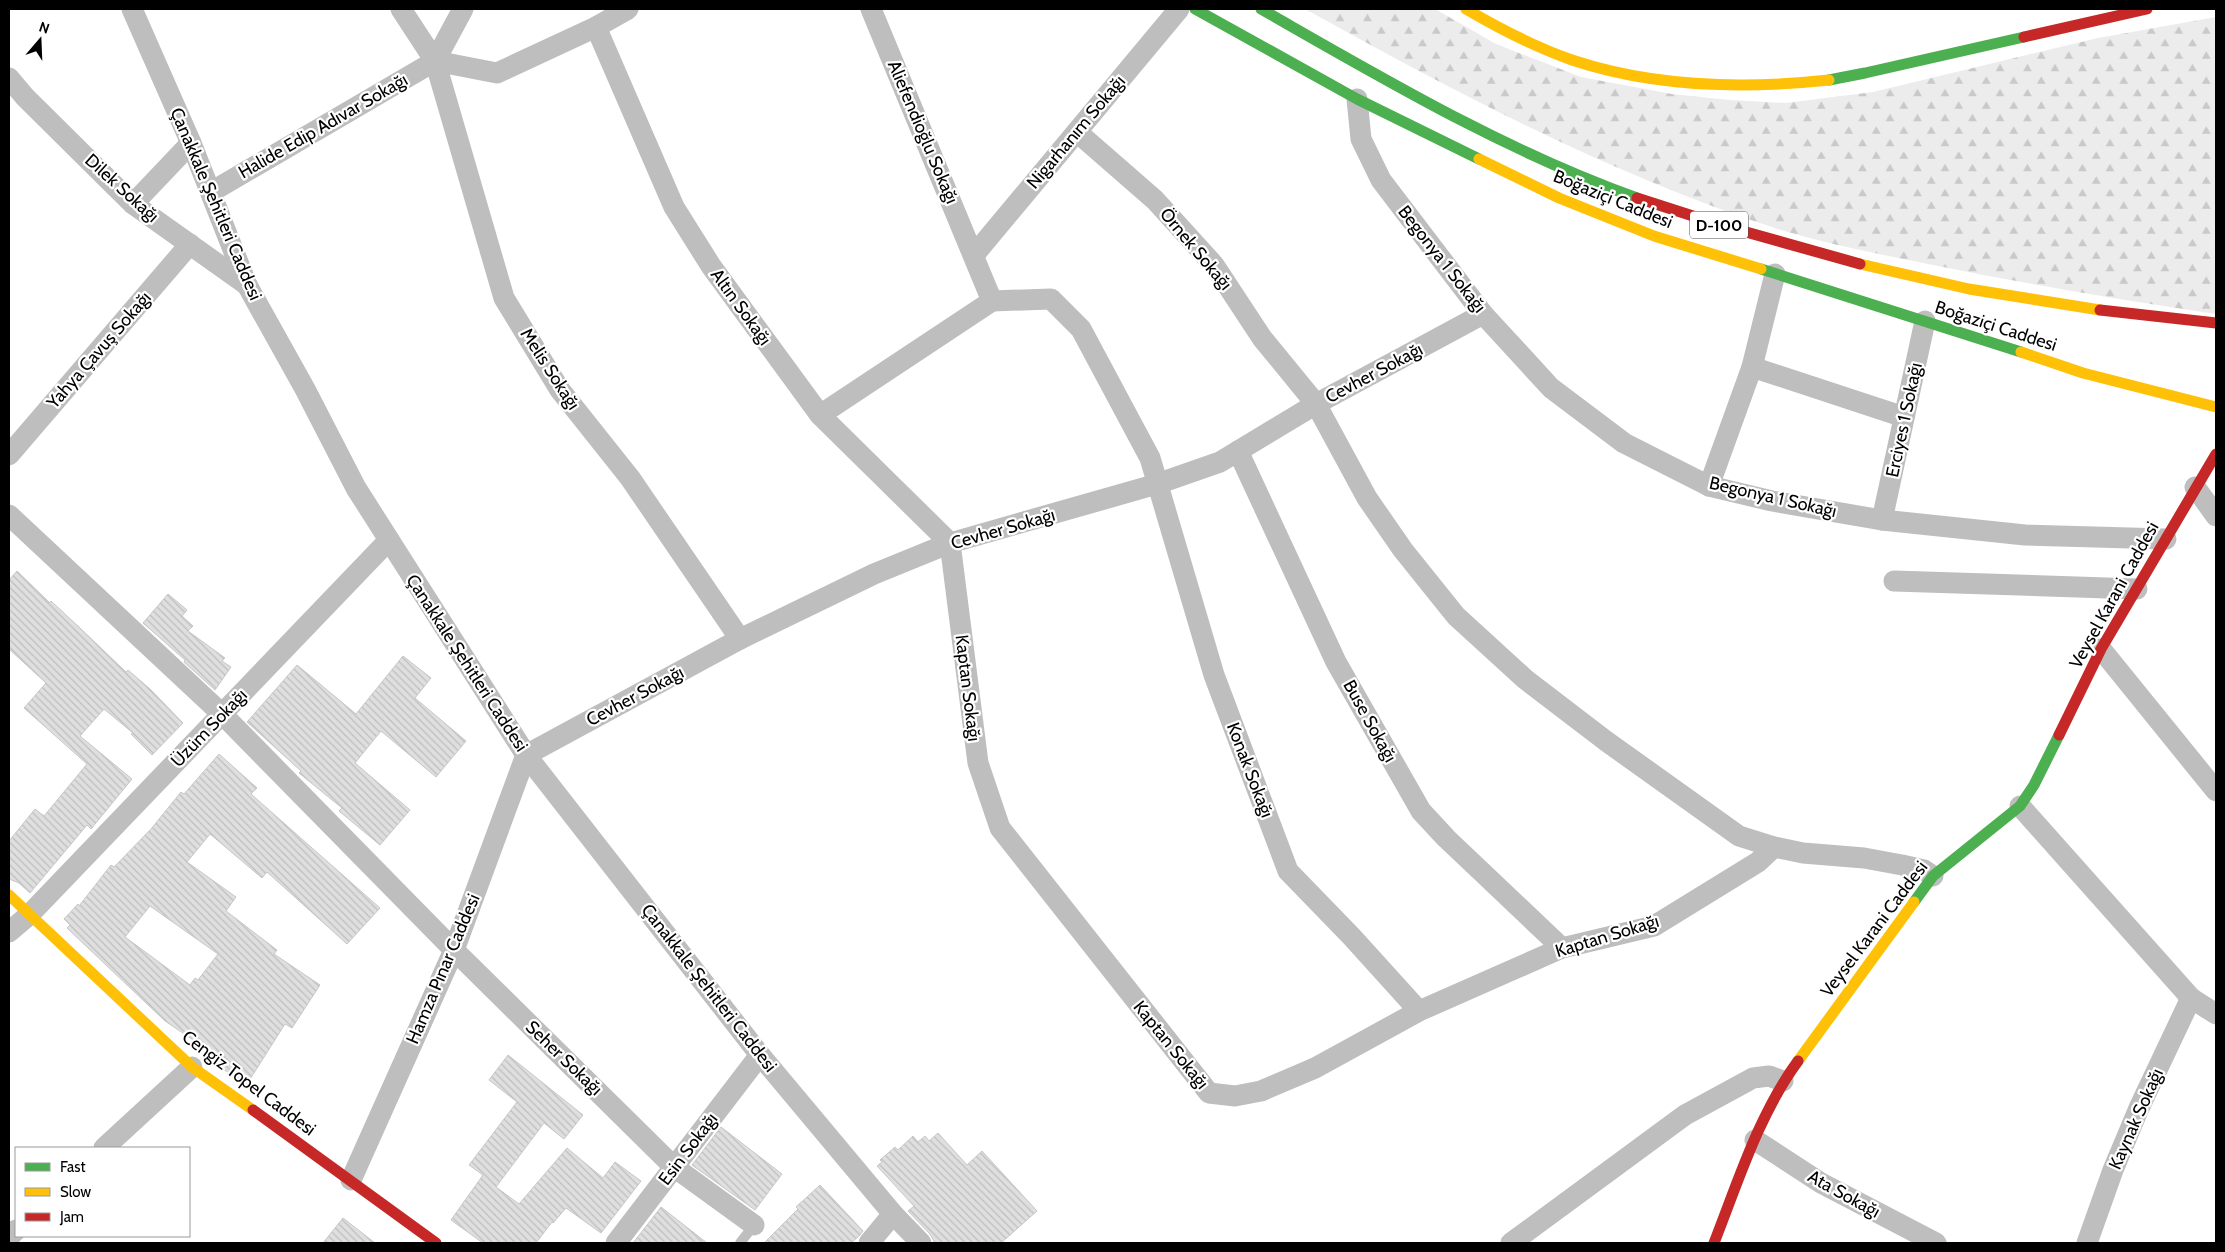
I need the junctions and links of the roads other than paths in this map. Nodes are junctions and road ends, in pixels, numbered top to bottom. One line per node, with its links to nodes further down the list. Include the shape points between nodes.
1 (132, 9): 16 (street, Çanakkale Şehitleri Caddesi)
2 (401, 9): 12 (street, Melis Sokağı)
3 (463, 9): 12 (street)
4 (628, 9): 11 (street)
5 (872, 9): 20 (street, Aliefendioğlu Sokağı)
6 (1179, 9): 15 (street, Nigarhanım Sokağı)
7 (1195, 9): 14 (main road, Boğaziçi Caddesi)
8 (1261, 9): 26 (main road, D-100, via 1405,90 1492,134 1576,174 1666,210 1828,255 1967,288 2057,304)
9 (1466, 9): 10 (main road, via 1544,49 1588,64 1675,80 1725,84 1816,81 1847,76)
10 (2147, 9)
11 (596, 27): 12 (street, via 497,73); 30 (street, Altın Sokağı, via 674,207 711,266)
12 (435, 61): 17 (street, Halide Edip Adıvar Sokağı); 46 (street, Melis Sokağı, via 504,298 560,390 630,478)
13 (9, 78): 18 (street, Dilek Sokağı, via 25,98)
14 (1357, 99): 21 (main road, Boğaziçi Caddesi, via 1559,198 1654,236); 24 (street, Begonya 1 Sokağı, via 1361,139 1381,180)
15 (1077, 132): 20 (street, Nigarhanım Sokağı); 28 (street, Örnek Sokağı, via 1155,200 1214,265 1262,338)
16 (191, 143): 17 (street, Çanakkale Şehitleri Caddesi); 18 (street)
17 (211, 192): 22 (street, Çanakkale Şehitleri Caddesi)
18 (133, 204): 19 (street, Dilek Sokağı)
19 (190, 244): 22 (street, Dilek Sokağı); 34 (street, Yahya Çavuş Sokağı)
20 (974, 255): 23 (street, Aliefendioğlu Sokağı)
21 (1776, 274): 25 (main road, Boğaziçi Caddesi); 27 (street)
22 (247, 285): 42 (street, Çanakkale Şehitleri Caddesi, via 306,388 356,488)
23 (992, 301): 30 (street); 35 (street, via 1051,299 1081,329 1150,458)
24 (1483, 314): 28 (street, Cevher Sokağı); 36 (street, Begonya 1 Sokağı, via 1551,388 1624,442)
25 (1926, 321): 29 (main road, Boğaziçi Caddesi, via 2084,373); 31 (street, Erciyes 1 Sokağı)
26 (2216, 323)
27 (1752, 367): 31 (street); 36 (street)
28 (1316, 404): 32 (street, Cevher Sokağı); 52 (street, Örnek Sokağı, via 1367,498 1403,550 1456,616 1525,679 1709,816 1739,836)
29 (2216, 407)
30 (820, 415): 43 (street, Altın Sokağı)
31 (1904, 417): 40 (street, Erciyes 1 Sokağı)
32 (1238, 451): 35 (street, Cevher Sokağı, via 1220,462); 57 (street, Buse Sokağı, via 1336,662 1420,811)
33 (2216, 454): 37 (main road, Veysel Karani Caddesi)
34 (9, 455)
35 (1157, 484): 43 (street, Cevher Sokağı); 60 (street, Konak Sokağı, via 1214,675 1288,871)
36 (1709, 486): 40 (street, Begonya 1 Sokağı)
37 (2195, 487): 39 (street); 41 (main road, Veysel Karani Caddesi)
38 (9, 515): 48 (street, Seher Sokağı)
39 (2216, 516)
40 (1882, 520): 41 (street, Begonya 1 Sokağı, via 2025,536)
41 (2166, 539): 45 (main road, Veysel Karani Caddesi)
42 (388, 540): 48 (street, Üzüm Sokağı); 49 (street, Çanakkale Şehitleri Caddesi)
43 (950, 544): 46 (street, Cevher Sokağı, via 874,574); 60 (street, Kaptan Sokağı, via 978,763 1000,828 1209,1094 1235,1096 1261,1091 1315,1068)
44 (1894, 581): 45 (street)
45 (2137, 589): 47 (main road, Veysel Karani Caddesi)
46 (740, 639): 49 (street, Cevher Sokağı)
47 (2101, 649): 50 (street); 51 (main road, Veysel Karani Caddesi, via 2034,785)
48 (222, 714): 55 (street, Üzüm Sokağı); 58 (street, Seher Sokağı)
49 (526, 755): 58 (street, Hamza Pınar Caddesi); 62 (street, Çanakkale Şehitleri Caddesi)
50 (2216, 791)
51 (2020, 806): 53 (main road, Veysel Karani Caddesi); 59 (street)
52 (1774, 848): 53 (street, Örnek Sokağı, via 1892,863 1924,870); 57 (street, Kaptan Sokağı, via 1758,862 1654,926)
53 (1933, 876): 64 (main road, Veysel Karani Caddesi)
54 (9, 895): 55 (main road, Cengiz Topel Caddesi)
55 (29, 915): 56 (street, Üzüm Sokağı); 63 (main road, Cengiz Topel Caddesi)
56 (9, 932)
57 (1562, 948): 60 (street, Kaptan Sokağı)
58 (454, 950): 67 (street, Seher Sokağı); 68 (street, Hamza Pınar Caddesi)
59 (2191, 998): 61 (street); 79 (street, Kaynak Sokağı, via 2120,1152)
60 (1419, 1011)
61 (2216, 1014)
62 (760, 1055): 67 (street, Esin Sokağı); 69 (street, Çanakkale Şehitleri Caddesi)
63 (192, 1067): 66 (street); 68 (main road, Cengiz Topel Caddesi)
64 (1782, 1081): 65 (main road, Veysel Karani Caddesi); 76 (street, via 1769,1076 1753,1078 1685,1115)
65 (1755, 1140): 77 (main road, Veysel Karani Caddesi); 78 (street, Ata Sokağı, via 1821,1183)
66 (105, 1147)
67 (674, 1166): 70 (street, Seher Sokağı); 72 (street, Esin Sokağı)
68 (351, 1180): 71 (main road, Cengiz Topel Caddesi)
69 (893, 1214): 74 (street); 75 (street, Çanakkale Şehitleri Caddesi)
70 (754, 1225): 73 (lane)
71 (422, 1239)
72 (616, 1243)
73 (740, 1243)
74 (869, 1243)
75 (921, 1243)
76 (1510, 1243)
77 (1714, 1243)
78 (1936, 1243)
79 (2087, 1243)

